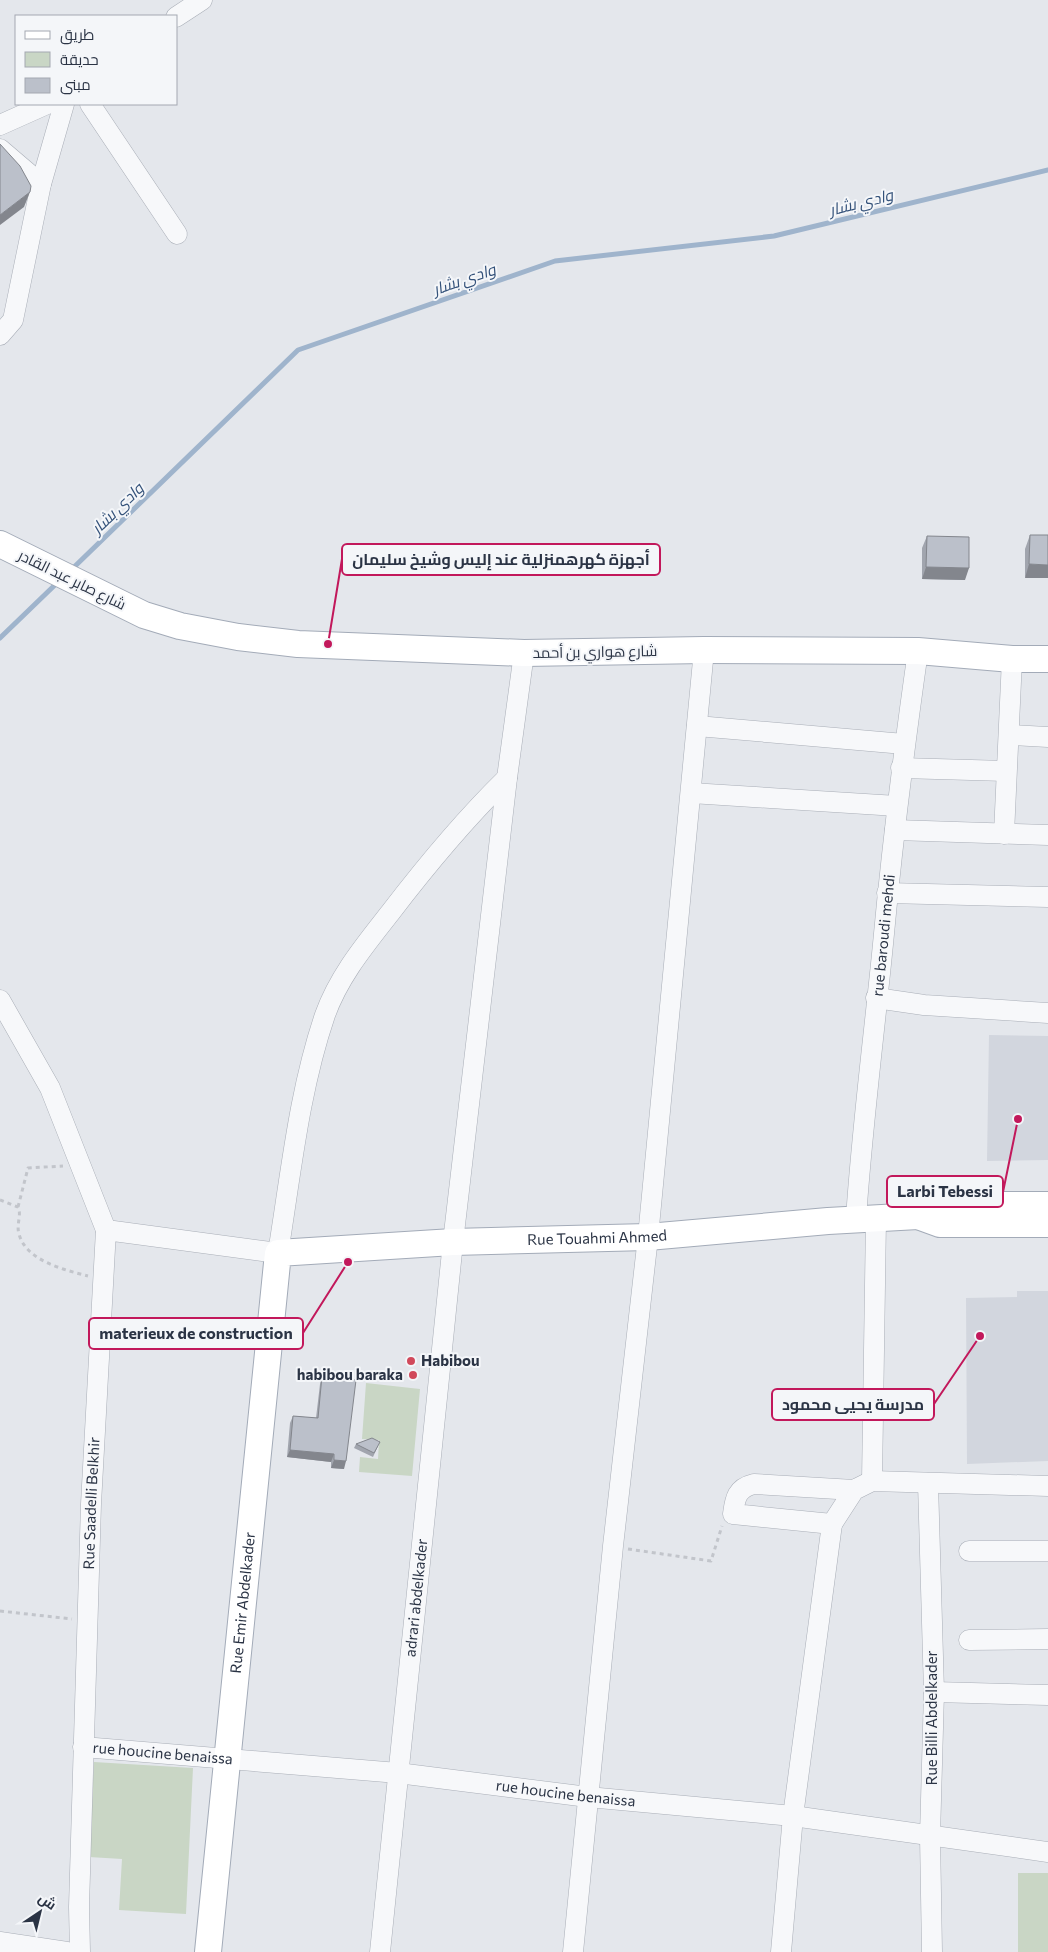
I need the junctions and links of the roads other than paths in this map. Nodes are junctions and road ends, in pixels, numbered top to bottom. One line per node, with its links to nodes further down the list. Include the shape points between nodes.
1 (202, 0): 2 (street)
2 (178, 16)
3 (46, 105): 6 (street)
4 (64, 105): 8 (street)
5 (91, 105): 9 (street)
6 (0, 125)
7 (0, 149): 8 (street)
8 (41, 184): 10 (street)
9 (177, 234)
10 (6, 314): 11 (street)
11 (0, 335)
12 (1, 545): 13 (main road, شارع صابر عبد القادر)
13 (144, 615): 16 (main road, شارع هواري بن أحمد, via 180,626 238,637 298,644)
14 (704, 650): 15 (main road, شارع هواري بن أحمد); 16 (main road, شارع هواري بن أحمد); 19 (street)
15 (918, 651): 17 (main road, شارع هواري بن أحمد); 22 (street, rue baroudi mehdi)
16 (524, 653): 25 (street, adrari abdelkader)
17 (1012, 659): 18 (main road, شارع هواري بن أحمد); 20 (street)
18 (1048, 659)
19 (697, 726): 22 (street); 26 (street)
20 (1009, 735): 21 (street); 24 (street)
21 (1048, 737)
22 (904, 744): 23 (street, rue baroudi mehdi)
23 (901, 768): 24 (street); 27 (street, rue baroudi mehdi)
24 (1006, 771): 29 (street)
25 (506, 778): 42 (street, adrari abdelkader); 43 (street, via 420,874 348,966 326,1013 308,1077)
26 (691, 793): 27 (street); 41 (street)
27 (897, 806): 28 (street, rue baroudi mehdi)
28 (895, 830): 29 (street); 31 (street, rue baroudi mehdi)
29 (1004, 834): 30 (street)
30 (1048, 835)
31 (887, 893): 32 (street); 33 (street, rue baroudi mehdi)
32 (1048, 897)
33 (876, 998): 35 (street, via 924,1006); 38 (street, rue baroudi mehdi, via 863,1125)
34 (0, 1000): 40 (street, via 50,1088)
35 (1048, 1013)
36 (1048, 1205): 37 (main road, via 940,1205)
37 (918, 1216): 38 (main road, Rue Touahmi Ahmed); 39 (main road, via 940,1224)
38 (866, 1219): 41 (main road, Rue Touahmi Ahmed); 45 (street, rue baroudi mehdi)
39 (1048, 1224)
40 (106, 1230): 43 (street); 54 (street, Rue Saadelli Belkhir)
41 (648, 1237): 42 (main road, Rue Touahmi Ahmed); 57 (street)
42 (453, 1242): 43 (main road, Rue Touahmi Ahmed); 56 (street, adrari abdelkader)
43 (278, 1253): 55 (main road, Rue Emir Abdelkader)
44 (928, 1483): 45 (street); 46 (street); 52 (street, Rue Billi Abdelkader)
45 (863, 1485): 47 (street, via 838,1511); 47 (street, via 754,1484 741,1488 732,1514)
46 (1048, 1486)
47 (832, 1524): 58 (street)
48 (969, 1550): 49 (street)
49 (1048, 1551)
50 (1048, 1639): 51 (street)
51 (969, 1640)
52 (934, 1692): 53 (street); 59 (street, Rue Billi Abdelkader)
53 (1048, 1695)
54 (83, 1747): 55 (street, rue houcine benaissa); 63 (street, Rue Saadelli Belkhir)
55 (226, 1759): 56 (street, rue houcine benaissa); 64 (main road, Rue Emir Abdelkader)
56 (398, 1773): 57 (street, rue houcine benaissa); 65 (street, adrari abdelkader)
57 (588, 1797): 58 (street, rue houcine benaissa); 66 (street)
58 (793, 1816): 59 (street, rue houcine benaissa); 67 (street)
59 (930, 1836): 60 (street, rue houcine benaissa); 68 (street, Rue Billi Abdelkader)
60 (1048, 1852)
61 (0, 1942): 62 (street)
62 (67, 1952)
63 (80, 1952)
64 (208, 1952)
65 (380, 1952)
66 (573, 1952)
67 (781, 1952)
68 (932, 1952)

